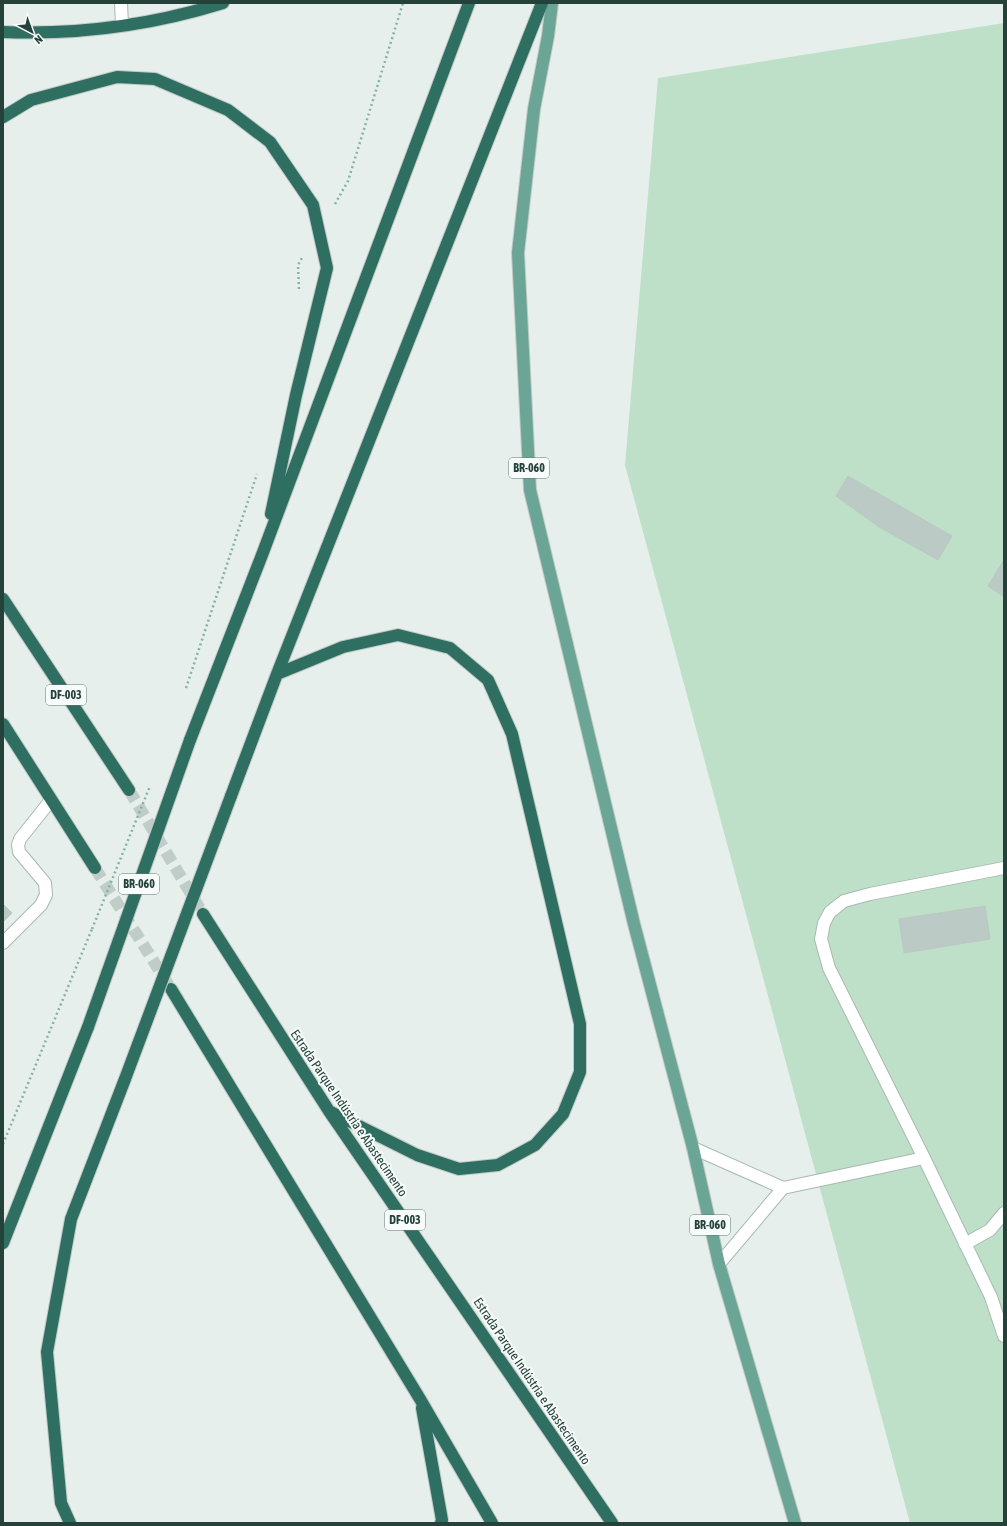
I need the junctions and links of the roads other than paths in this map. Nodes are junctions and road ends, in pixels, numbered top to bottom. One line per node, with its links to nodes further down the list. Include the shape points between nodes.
1 (121, 3): 6 (street)
2 (223, 3): 6 (highway, via 190,13)
3 (468, 3): 9 (highway, BR-060)
4 (542, 3): 11 (highway)
5 (552, 3): 21 (main road, BR-060, via 534,109 518,254 530,490 634,924)
6 (122, 25): 7 (highway, via 84,31 32,34)
7 (3, 32)
8 (3, 117): 9 (highway, via 31,100 117,77 155,79 228,110 270,142 313,205 327,268 296,395)
9 (262, 555): 25 (highway, BR-060, bridge, via 190,740 88,1027)
10 (3, 599): 13 (highway, DF-003)
11 (277, 674): 20 (highway, via 343,647 398,635 450,648 488,680 512,734 580,1024 580,1072 563,1114 535,1145 498,1165 459,1169 417,1155); 30 (highway, bridge, via 71,1219 47,1352 61,1503)
12 (3, 724): 14 (highway)
13 (129, 790)
14 (51, 800): 15 (highway); 18 (street, via 18,845 19,852 45,883 46,895 41,905)
15 (95, 868)
16 (1004, 868): 22 (street, via 844,901 830,912 824,923 821,939 829,968)
17 (203, 914): 20 (highway, Estrada Parque Indústria e Abastecimento / DF-003)
18 (3, 943)
19 (171, 989): 29 (highway)
20 (329, 1111): 33 (highway, Estrada Parque Indústria e Abastecimento / DF-003)
21 (693, 1148): 23 (street); 27 (main road, BR-060)
22 (924, 1158): 23 (street); 26 (street)
23 (783, 1188): 27 (street)
24 (1004, 1213): 26 (street, via 990,1230)
25 (3, 1243)
26 (965, 1244): 28 (street, via 991,1297)
27 (719, 1264): 34 (main road, BR-060)
28 (1004, 1336)
29 (420, 1399): 31 (highway); 32 (highway)
30 (70, 1523)
31 (441, 1523)
32 (492, 1523)
33 (612, 1523)
34 (795, 1523)

